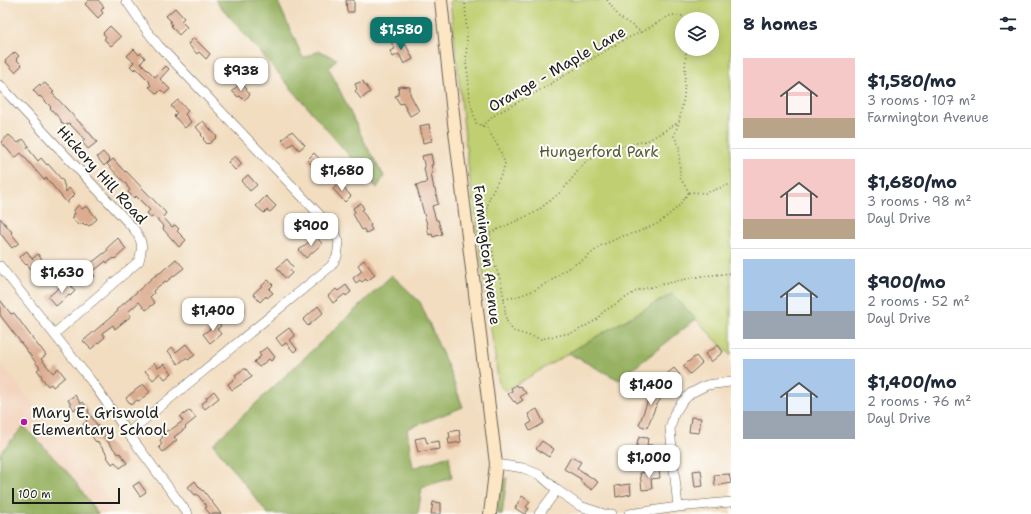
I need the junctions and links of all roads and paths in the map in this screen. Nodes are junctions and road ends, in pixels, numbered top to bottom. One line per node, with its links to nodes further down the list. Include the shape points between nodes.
1 (126, 0): 19 (street, via 159,46 334,230 339,242 337,257 331,266)
2 (441, 0): 20 (main road, Farmington Avenue)
3 (465, 0): 10 (path, via 468,38 466,64 470,101 476,123)
4 (607, 0): 6 (path, via 619,17)
5 (675, 15): 6 (path, Orange - Maple Lane)
6 (643, 31): 10 (path, Orange - Maple Lane, via 496,114)
7 (686, 56): 9 (path, via 684,96)
8 (0, 85): 17 (street, Hickory Hill Road, via 141,239 139,262)
9 (679, 122): 12 (path, via 674,136 679,146 680,178); 13 (path, via 649,140 616,148 586,161 562,191 536,212)
10 (482, 126): 13 (path, via 487,128 505,163 487,209)
11 (731, 184): 12 (path, via 706,193)
12 (689, 192): 16 (path, via 678,207 659,223 600,246 536,290)
13 (490, 233): 16 (path)
14 (0, 266): 17 (street)
15 (731, 273): 16 (path, via 695,277 638,290 575,332 542,339 513,331 506,320)
16 (504, 299)
17 (54, 334): 19 (street)
18 (730, 382): 23 (street, via 707,385 691,393 674,414 670,429)
19 (128, 433): 24 (street)
20 (496, 464): 21 (street, via 523,468 540,475); 25 (main road, Farmington Avenue)
21 (557, 490): 26 (street); 27 (street, via 577,510)
22 (731, 502): 23 (street)
23 (678, 507): 28 (street)
24 (188, 514)
25 (490, 514)
26 (539, 514)
27 (612, 514)
28 (629, 514)

